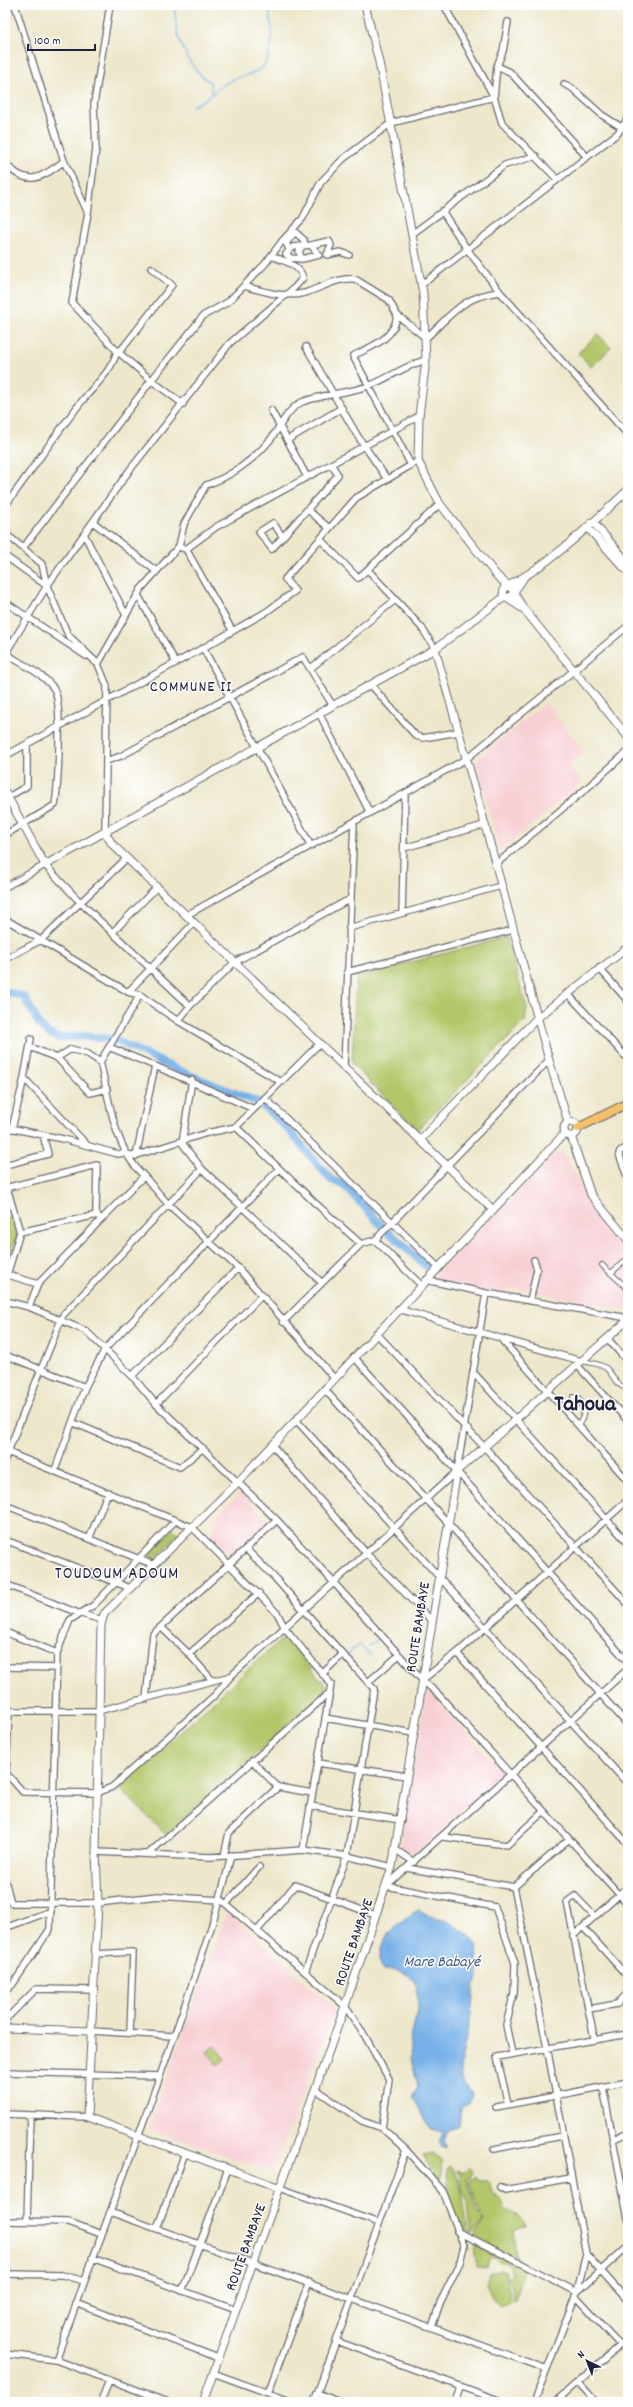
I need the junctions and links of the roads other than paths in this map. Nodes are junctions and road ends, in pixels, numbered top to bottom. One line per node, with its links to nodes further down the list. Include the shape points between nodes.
1 (15, 5): 14 (street)
2 (110, 5): 18 (street, via 94,104 96,149)
3 (364, 5): 10 (street)
4 (444, 5): 8 (street)
5 (508, 22): 6 (street, via 503,51)
6 (497, 66): 8 (street); 13 (street, via 510,72)
7 (564, 84): 11 (street)
8 (494, 97): 10 (street); 12 (street, via 502,123)
9 (628, 118): 11 (street)
10 (391, 123): 19 (street, via 342,158 321,182); 21 (street)
11 (621, 127): 13 (street)
12 (536, 156): 16 (street); 17 (street, via 505,165)
13 (588, 157): 16 (street)
14 (64, 161): 15 (street, via 42,176 30,179 20,176); 18 (street)
15 (5, 163)
16 (557, 179): 25 (street)
17 (442, 211): 21 (street); 25 (street)
18 (88, 213): 39 (street, via 72,302)
19 (303, 218): 20 (street); 29 (street)
20 (295, 232): 22 (street, via 304,240); 24 (street, via 286,243)
21 (412, 234): 32 (street)
22 (303, 245): 23 (street); 24 (street); 30 (street, via 299,252)
23 (311, 245): 26 (street); 27 (street, via 330,241)
24 (289, 249): 30 (street, via 286,254 290,258)
25 (467, 249): 32 (street); 34 (street)
26 (319, 255): 27 (street); 30 (street)
27 (327, 255): 28 (street, via 340,252)
28 (349, 255)
29 (271, 256): 33 (street); 35 (street, via 287,262 301,273 303,278)
30 (302, 259)
31 (151, 268): 39 (street, via 172,285 122,349)
32 (421, 285): 37 (street)
33 (244, 286): 35 (street, via 277,296); 41 (street, via 228,302 203,316)
34 (500, 292): 37 (street, via 468,299); 50 (street)
35 (287, 294): 36 (street, via 304,293 350,278 389,300); 44 (street, via 230,343)
36 (397, 315): 37 (street); 42 (street, via 396,326 389,337 353,356)
37 (426, 338): 40 (street)
38 (306, 347): 43 (street)
39 (117, 351): 41 (street); 60 (street, via 115,360 101,380 83,400)
40 (426, 360): 42 (street, via 414,362); 47 (street)
41 (151, 380): 44 (street); 70 (street)
42 (368, 386): 43 (street); 49 (street)
43 (334, 395): 45 (street); 48 (street, via 300,403)
44 (183, 404): 62 (street, via 129,471)
45 (342, 408): 51 (street); 52 (street)
46 (271, 410): 48 (street)
47 (419, 416): 49 (street); 53 (street)
48 (279, 426): 51 (street); 69 (street, via 254,458 219,481 206,485 184,524)
49 (391, 429): 52 (street); 55 (street)
50 (628, 435)
51 (287, 440): 56 (street)
52 (363, 445): 54 (street); 57 (street)
53 (418, 461): 55 (street); 59 (street)
54 (331, 464): 56 (street); 61 (street, via 338,475)
55 (411, 465): 57 (street)
56 (307, 477): 71 (street, via 216,527)
57 (386, 479): 64 (street, via 356,498)
58 (628, 490): 63 (street)
59 (440, 504): 74 (street); 77 (street)
60 (5, 506)
61 (308, 510): 64 (street); 67 (street)
62 (93, 522): 66 (street); 75 (street)
63 (590, 525): 73 (street); 76 (street); 79 (street)
64 (329, 528): 68 (street)
65 (5, 533): 70 (street)
66 (84, 534): 78 (street); 85 (street)
67 (283, 537): 67 (street, via 273,523 259,532 272,549)
68 (321, 540): 74 (street, via 358,578); 88 (street, via 285,579 295,592 266,612)
69 (179, 546): 71 (street); 75 (street)
70 (23, 548): 78 (street, via 42,564)
71 (186, 549): 88 (street)
72 (5, 556): 78 (street)
73 (628, 564)
74 (368, 570): 82 (street)
75 (156, 571): 80 (street)
76 (628, 572)
77 (497, 576): 79 (street); 81 (street)
78 (47, 586): 86 (street); 93 (street, via 68,635)
79 (511, 589): 81 (street, via 504,588); 84 (street)
80 (138, 595): 85 (street); 92 (street)
81 (504, 595): 84 (street); 90 (street)
82 (395, 600): 90 (street, via 422,628); 94 (street)
83 (5, 602): 86 (street)
84 (523, 608): 95 (street)
85 (126, 614): 93 (street)
86 (29, 617): 91 (street); 93 (street)
87 (628, 626): 95 (street)
88 (232, 630): 89 (street)
89 (203, 648): 92 (street); 97 (street)
90 (435, 649): 96 (street); 102 (street)
91 (5, 653): 101 (street, via 48,682 55,690 58,697)
92 (176, 663): 98 (street)
93 (98, 664): 98 (street, via 108,686)
94 (311, 668): 97 (street, via 303,657); 99 (street)
95 (574, 670): 103 (street); 108 (street)
96 (371, 685): 99 (street); 102 (street, via 416,736 423,738)
97 (230, 698): 105 (street); 109 (street, via 121,756)
98 (107, 702): 101 (street); 109 (street)
99 (333, 706): 100 (street)
100 (319, 713): 105 (street); 112 (street)
101 (58, 728): 104 (street); 114 (street, via 58,785 55,805)
102 (458, 732): 108 (street)
103 (628, 737)
104 (27, 744): 107 (street); 111 (street, via 27,786)
105 (257, 748): 116 (street); 118 (street)
106 (628, 751): 122 (street)
107 (5, 756)
108 (466, 759): 110 (street); 115 (street)
109 (106, 761): 116 (street)
110 (405, 793): 112 (street); 119 (street)
111 (6, 796): 114 (street)
112 (370, 813): 113 (street)
113 (354, 822): 118 (street); 126 (street)
114 (23, 825): 117 (street); 121 (street)
115 (484, 825): 119 (street); 122 (street)
116 (105, 832): 120 (street, via 112,844); 121 (street)
117 (5, 835)
118 (311, 846): 129 (street)
119 (404, 848): 128 (street)
120 (127, 858): 125 (street); 127 (street)
121 (45, 865): 124 (street); 127 (street)
122 (495, 865): 123 (street)
123 (501, 886): 128 (street); 133 (street)
124 (5, 887)
125 (157, 887): 129 (street); 134 (street)
126 (350, 900): 132 (street); 138 (street)
127 (80, 902): 134 (street); 135 (street)
128 (402, 913): 132 (street)
129 (187, 916): 131 (street)
130 (5, 919): 135 (street)
131 (194, 922): 138 (street); 139 (street)
132 (349, 928): 141 (street)
133 (513, 930): 141 (street); 147 (street)
134 (112, 933): 139 (street)
135 (41, 940): 137 (street); 142 (street)
136 (628, 947): 140 (street)
137 (5, 958)
138 (235, 962): 146 (street); 150 (street)
139 (150, 968): 142 (street); 146 (street)
140 (599, 968): 143 (street); 145 (street)
141 (347, 972): 158 (street)
142 (128, 992): 144 (street)
143 (568, 994): 147 (street); 154 (street)
144 (140, 995): 148 (street); 151 (street)
145 (628, 1001)
146 (190, 1006): 148 (street)
147 (537, 1018): 155 (street); 173 (street)
148 (178, 1021): 161 (street)
149 (32, 1039): 152 (street)
150 (320, 1043): 158 (street); 161 (street)
151 (109, 1046): 156 (street); 157 (street)
152 (30, 1047): 153 (street); 159 (street)
153 (57, 1058): 156 (street, via 71,1049 88,1054); 162 (street, via 90,1093)
154 (628, 1059)
155 (549, 1060): 166 (street); 180 (street)
156 (100, 1062): 162 (street)
157 (155, 1066): 160 (street); 178 (street)
158 (344, 1067): 173 (street)
159 (24, 1078): 169 (street); 175 (street)
160 (192, 1080): 165 (street); 174 (street)
161 (281, 1082): 163 (street)
162 (107, 1089): 177 (street)
163 (265, 1098): 165 (street); 190 (street)
164 (628, 1102): 170 (main road)
165 (254, 1109): 168 (street)
166 (568, 1122): 170 (street, via 575,1123); 172 (street, via 564,1127)
167 (5, 1127): 169 (street)
168 (236, 1127): 174 (street, via 207,1133); 182 (street)
169 (12, 1128): 171 (street)
170 (578, 1128): 172 (street, via 577,1132)
171 (43, 1135): 175 (street); 179 (street, via 48,1154)
172 (568, 1135): 188 (street); 193 (street, via 591,1195)
173 (420, 1140): 180 (street)
174 (182, 1143): 178 (street); 181 (street)
175 (87, 1146): 177 (street, via 118,1154)
176 (628, 1147): 184 (street, via 619,1154)
177 (125, 1153): 178 (street); 183 (street, via 133,1166)
178 (136, 1156)
179 (5, 1165)
180 (446, 1165): 188 (street); 190 (street)
181 (202, 1169): 186 (street); 187 (street)
182 (279, 1169): 187 (street); 195 (street)
183 (144, 1176): 186 (street); 189 (street)
184 (628, 1179)
185 (6, 1188): 189 (street, via 98,1162); 191 (street)
186 (168, 1204): 194 (street); 214 (street, via 63,1314)
187 (243, 1206): 194 (street); 204 (street)
188 (492, 1209): 199 (street)
189 (99, 1217): 191 (street); 205 (street)
190 (393, 1222): 192 (street); 199 (street)
191 (20, 1232): 202 (street)
192 (376, 1240): 195 (street); 203 (street)
193 (628, 1240)
194 (209, 1241): 200 (street); 220 (street)
195 (361, 1244): 204 (street)
196 (628, 1258): 201 (street)
197 (534, 1260): 209 (street, via 537,1269)
198 (602, 1264): 201 (street)
199 (438, 1267): 203 (street)
200 (238, 1268): 208 (street); 227 (street)
201 (611, 1273): 206 (street)
202 (6, 1274): 205 (street)
203 (423, 1282): 207 (street); 212 (street)
204 (322, 1283): 215 (street)
205 (38, 1284): 211 (street)
206 (628, 1289)
207 (486, 1293): 209 (street); 216 (street)
208 (262, 1295): 215 (street); 234 (street)
209 (530, 1301): 213 (street)
210 (5, 1302): 211 (street)
211 (29, 1307): 214 (street)
212 (398, 1309): 216 (street); 217 (street)
213 (628, 1319): 219 (street)
214 (62, 1320): 220 (street, via 86,1331); 225 (street)
215 (283, 1322): 228 (street)
216 (480, 1331): 218 (street); 226 (street)
217 (376, 1333): 222 (street); 242 (street)
218 (500, 1338): 224 (street); 232 (street)
219 (607, 1338): 223 (street); 224 (street)
220 (105, 1349): 227 (street); 229 (street)
221 (5, 1355): 225 (street)
222 (354, 1357): 228 (street); 250 (street)
223 (628, 1362)
224 (579, 1363): 231 (street, via 603,1366 613,1380); 232 (street); 236 (street)
225 (40, 1369): 229 (street); 247 (street)
226 (473, 1372): 237 (street); 242 (street)
227 (132, 1376): 234 (street)
228 (334, 1378): 230 (street)
229 (85, 1387): 240 (street)
230 (324, 1389): 238 (street); 254 (street)
231 (628, 1389)
232 (547, 1391): 237 (street); 241 (street)
233 (573, 1397): 241 (street, via 580,1398 584,1412 584,1417)
234 (156, 1404): 246 (street)
235 (628, 1408): 236 (street)
236 (622, 1414): 239 (street)
237 (516, 1419): 245 (street); 257 (street)
238 (296, 1420): 244 (street); 262 (street)
239 (628, 1421)
240 (74, 1422): 246 (street, via 180,1467); 249 (street)
241 (578, 1425): 251 (street)
242 (465, 1426): 245 (street); 250 (street)
243 (5, 1442): 247 (street)
244 (272, 1445): 252 (street); 268 (street)
245 (484, 1447): 250 (street); 266 (street)
246 (203, 1448): 252 (street)
247 (8, 1451): 248 (street); 249 (street)
248 (5, 1459)
249 (55, 1470): 253 (street)
250 (457, 1471): 254 (street); 260 (street, ROUTE BAMBAYE); 272 (street)
251 (628, 1481)
252 (238, 1482): 258 (street); 261 (street)
253 (108, 1492): 259 (street); 263 (street)
254 (427, 1500): 260 (street); 262 (street)
255 (628, 1500): 257 (street)
256 (5, 1505): 263 (street)
257 (607, 1519): 265 (street); 266 (street)
258 (277, 1520): 267 (street); 275 (street)
259 (175, 1521): 261 (street); 269 (street)
260 (448, 1523): 273 (street, ROUTE BAMBAYE); 279 (street)
261 (192, 1527): 270 (street); 271 (street)
262 (395, 1528): 268 (street); 273 (street)
263 (89, 1539): 269 (street)
264 (5, 1540): 274 (street)
265 (628, 1543)
266 (576, 1547): 272 (street); 280 (street)
267 (246, 1549): 270 (street); 281 (street)
268 (367, 1554): 275 (street); 284 (street)
269 (138, 1559): 271 (street); 274 (street)
270 (230, 1563): 278 (street); 286 (street)
271 (154, 1565): 277 (street)
272 (547, 1573): 279 (street); 294 (street)
273 (438, 1576): 284 (street, ROUTE BAMBAYE); 285 (street)
274 (115, 1583): 277 (street); 282 (street, via 94,1605)
275 (335, 1583): 281 (street); 293 (street)
276 (5, 1584): 282 (street)
277 (130, 1588): 283 (street, via 104,1614)
278 (259, 1593): 287 (street, via 277,1613); 291 (street)
279 (516, 1599): 285 (street); 304 (street)
280 (628, 1604)
281 (304, 1611): 287 (street); 292 (street)
282 (78, 1614): 283 (street); 289 (street, via 70,1620)
283 (102, 1620): 308 (street)
284 (431, 1620): 301 (street, ROUTE BAMBAYE)
285 (486, 1626): 290 (street); 310 (street)
286 (160, 1627): 291 (street); 305 (street, via 153,1634)
287 (285, 1628): 298 (street); 299 (street)
288 (5, 1632): 289 (street)
289 (57, 1652): 296 (street)
290 (457, 1653): 301 (street); 314 (street)
291 (190, 1654): 300 (street)
292 (342, 1655): 298 (street); 302 (street)
293 (398, 1656): 301 (street); 302 (street)
294 (628, 1662)
295 (5, 1667): 296 (street)
296 (57, 1668): 307 (street)
297 (628, 1669): 304 (street)
298 (322, 1674): 303 (street, via 331,1684)
299 (231, 1676): 300 (street); 324 (street, via 215,1694 112,1787)
300 (212, 1680): 305 (street)
301 (422, 1680): 313 (street, ROUTE BAMBAYE); 319 (street, via 438,1694)
302 (368, 1682): 311 (street, via 374,1689)
303 (329, 1693): 309 (street); 315 (street)
304 (600, 1694): 310 (street); 312 (street)
305 (146, 1699): 308 (street)
306 (7, 1711): 307 (street); 318 (street)
307 (55, 1711): 308 (street); 323 (street)
308 (98, 1711): 324 (street)
309 (325, 1718): 311 (street); 316 (street)
310 (570, 1721): 314 (street); 321 (street)
311 (367, 1725): 313 (street); 317 (street)
312 (628, 1725)
313 (413, 1733): 320 (street, ROUTE BAMBAYE)
314 (541, 1748): 319 (street); 332 (street)
315 (252, 1761): 322 (street); 336 (street)
316 (318, 1763): 317 (street); 325 (street)
317 (360, 1768): 320 (street); 328 (street)
318 (6, 1772): 323 (street, via 23,1792)
319 (511, 1775): 327 (street); 330 (street)
320 (407, 1776): 329 (street, ROUTE BAMBAYE)
321 (628, 1784)
322 (278, 1787): 325 (street); 338 (street, via 229,1833)
323 (54, 1792): 324 (street); 352 (street)
324 (97, 1793): 335 (street)
325 (312, 1793): 326 (street)
326 (310, 1806): 328 (street); 333 (street)
327 (544, 1811): 330 (street, via 507,1845); 331 (street)
328 (354, 1813): 329 (street); 339 (street)
329 (401, 1820): 334 (street, ROUTE BAMBAYE)
330 (443, 1837): 340 (street)
331 (569, 1839): 346 (street); 348 (street)
332 (628, 1844)
333 (303, 1850): 337 (street); 339 (street)
334 (396, 1850): 340 (street); 342 (street, ROUTE BAMBAYE)
335 (96, 1852): 336 (street); 351 (street)
336 (148, 1854): 338 (street)
337 (231, 1855): 338 (street); 350 (street)
338 (224, 1856)
339 (347, 1856): 342 (street); 349 (street)
340 (414, 1862): 343 (street)
341 (259, 1867): 353 (street)
342 (392, 1867): 345 (street, ROUTE BAMBAYE)
343 (407, 1868): 345 (street); 346 (street)
344 (5, 1880): 352 (street, via 10,1903)
345 (386, 1886): 356 (street, ROUTE BAMBAYE); 378 (street, via 495,1907 515,1963 514,1993 506,2025)
346 (514, 1887): 377 (street)
347 (628, 1887): 348 (street)
348 (620, 1895): 354 (street); 357 (street)
349 (331, 1899): 356 (street); 360 (street, via 295,1885); 363 (street)
350 (221, 1900): 351 (street, via 157,1896); 353 (street); 375 (street)
351 (98, 1903): 352 (street); 362 (street)
352 (50, 1904): 355 (street)
353 (226, 1904): 360 (street)
354 (628, 1904)
355 (51, 1911): 359 (street); 366 (street, via 50,1929)
356 (375, 1915): 368 (street, ROUTE BAMBAYE)
357 (594, 1916): 358 (street); 361 (street, via 575,1896 567,1902)
358 (583, 1927): 361 (street); 364 (street)
359 (5, 1928)
360 (257, 1931): 363 (street)
361 (573, 1936): 369 (street)
362 (95, 1954): 365 (street); 373 (street, via 133,1952)
363 (305, 1972): 368 (street)
364 (628, 1977)
365 (93, 1990): 370 (street, via 36,1989); 372 (street)
366 (5, 1992)
367 (628, 1993): 369 (street, via 617,2004)
368 (345, 2006): 384 (street, ROUTE BAMBAYE); 391 (street, via 389,2079)
369 (589, 2009): 376 (street)
370 (5, 2020)
371 (5, 2028): 372 (street)
372 (91, 2031): 373 (street); 380 (street)
373 (130, 2033): 375 (street)
374 (628, 2034): 376 (street)
375 (174, 2036): 381 (street)
376 (594, 2038): 377 (street)
377 (547, 2047): 378 (street); 385 (street)
378 (512, 2054): 386 (street, via 497,2056)
379 (5, 2072): 380 (street)
380 (90, 2074): 381 (street); 390 (street)
381 (160, 2076): 393 (street)
382 (628, 2082): 383 (street)
383 (603, 2086): 385 (street); 395 (street)
384 (315, 2088): 391 (street, via 362,2121); 402 (street, ROUTE BAMBAYE)
385 (556, 2095): 386 (street); 394 (street)
386 (508, 2104): 387 (street)
387 (496, 2107)
388 (5, 2114): 389 (street)
389 (30, 2115): 390 (street); 407 (street)
390 (87, 2117): 393 (street)
391 (382, 2128): 397 (street)
392 (628, 2133): 395 (street)
393 (139, 2136): 398 (street); 404 (street)
394 (562, 2136): 396 (street); 400 (street)
395 (613, 2139): 403 (street)
396 (494, 2149)
397 (406, 2150): 408 (street); 410 (street, via 443,2191)
398 (185, 2153): 399 (street); 409 (street)
399 (228, 2169): 402 (street); 412 (street)
400 (571, 2178): 401 (street, via 505,2190); 414 (street)
401 (500, 2187)
402 (280, 2188): 408 (street); 416 (street, ROUTE BAMBAYE)
403 (626, 2205): 405 (street)
404 (110, 2212): 409 (street); 411 (street)
405 (628, 2219)
406 (5, 2221): 407 (street)
407 (27, 2221): 411 (street, via 69,2222)
408 (379, 2223): 423 (street)
409 (157, 2228): 412 (street)
410 (457, 2231): 422 (street); 427 (street, via 464,2246 460,2262 440,2303)
411 (101, 2234): 415 (street)
412 (200, 2243): 416 (street); 421 (street)
413 (628, 2246): 417 (street)
414 (586, 2254): 417 (street); 422 (street)
415 (92, 2258): 419 (street); 421 (street)
416 (253, 2262): 420 (street); 426 (street, ROUTE BAMBAYE)
417 (601, 2271): 422 (street); 424 (street)
418 (5, 2274): 419 (street, via 62,2275)
419 (84, 2281): 425 (street)
420 (309, 2282): 423 (street); 439 (street)
421 (182, 2291): 426 (street)
422 (576, 2294): 430 (street); 434 (street)
423 (352, 2298): 427 (street); 429 (street)
424 (628, 2300)
425 (76, 2303): 432 (street); 433 (street)
426 (236, 2310): 432 (street, ROUTE BAMBAYE)
427 (432, 2327): 434 (street)
428 (628, 2338): 430 (street)
429 (336, 2341): 438 (street); 440 (street)
430 (620, 2345): 437 (street)
431 (5, 2354): 433 (street)
432 (218, 2358): 435 (street, ROUTE BAMBAYE)
433 (56, 2360): 436 (street)
434 (547, 2369): 451 (street)
435 (213, 2373): 439 (street); 445 (street, ROUTE BAMBAYE)
436 (109, 2380): 441 (street); 443 (street)
437 (578, 2382): 452 (street); 453 (street)
438 (460, 2388): 442 (street); 449 (street)
439 (268, 2393): 446 (street)
440 (317, 2393): 447 (street); 448 (street)
441 (152, 2399): 444 (street)
442 (494, 2400): 450 (street)
443 (101, 2402)
444 (168, 2402)
445 (203, 2402)
446 (293, 2402)
447 (314, 2402)
448 (340, 2402)
449 (454, 2402)
450 (504, 2402)
451 (534, 2402)
452 (555, 2402)
453 (596, 2402)

